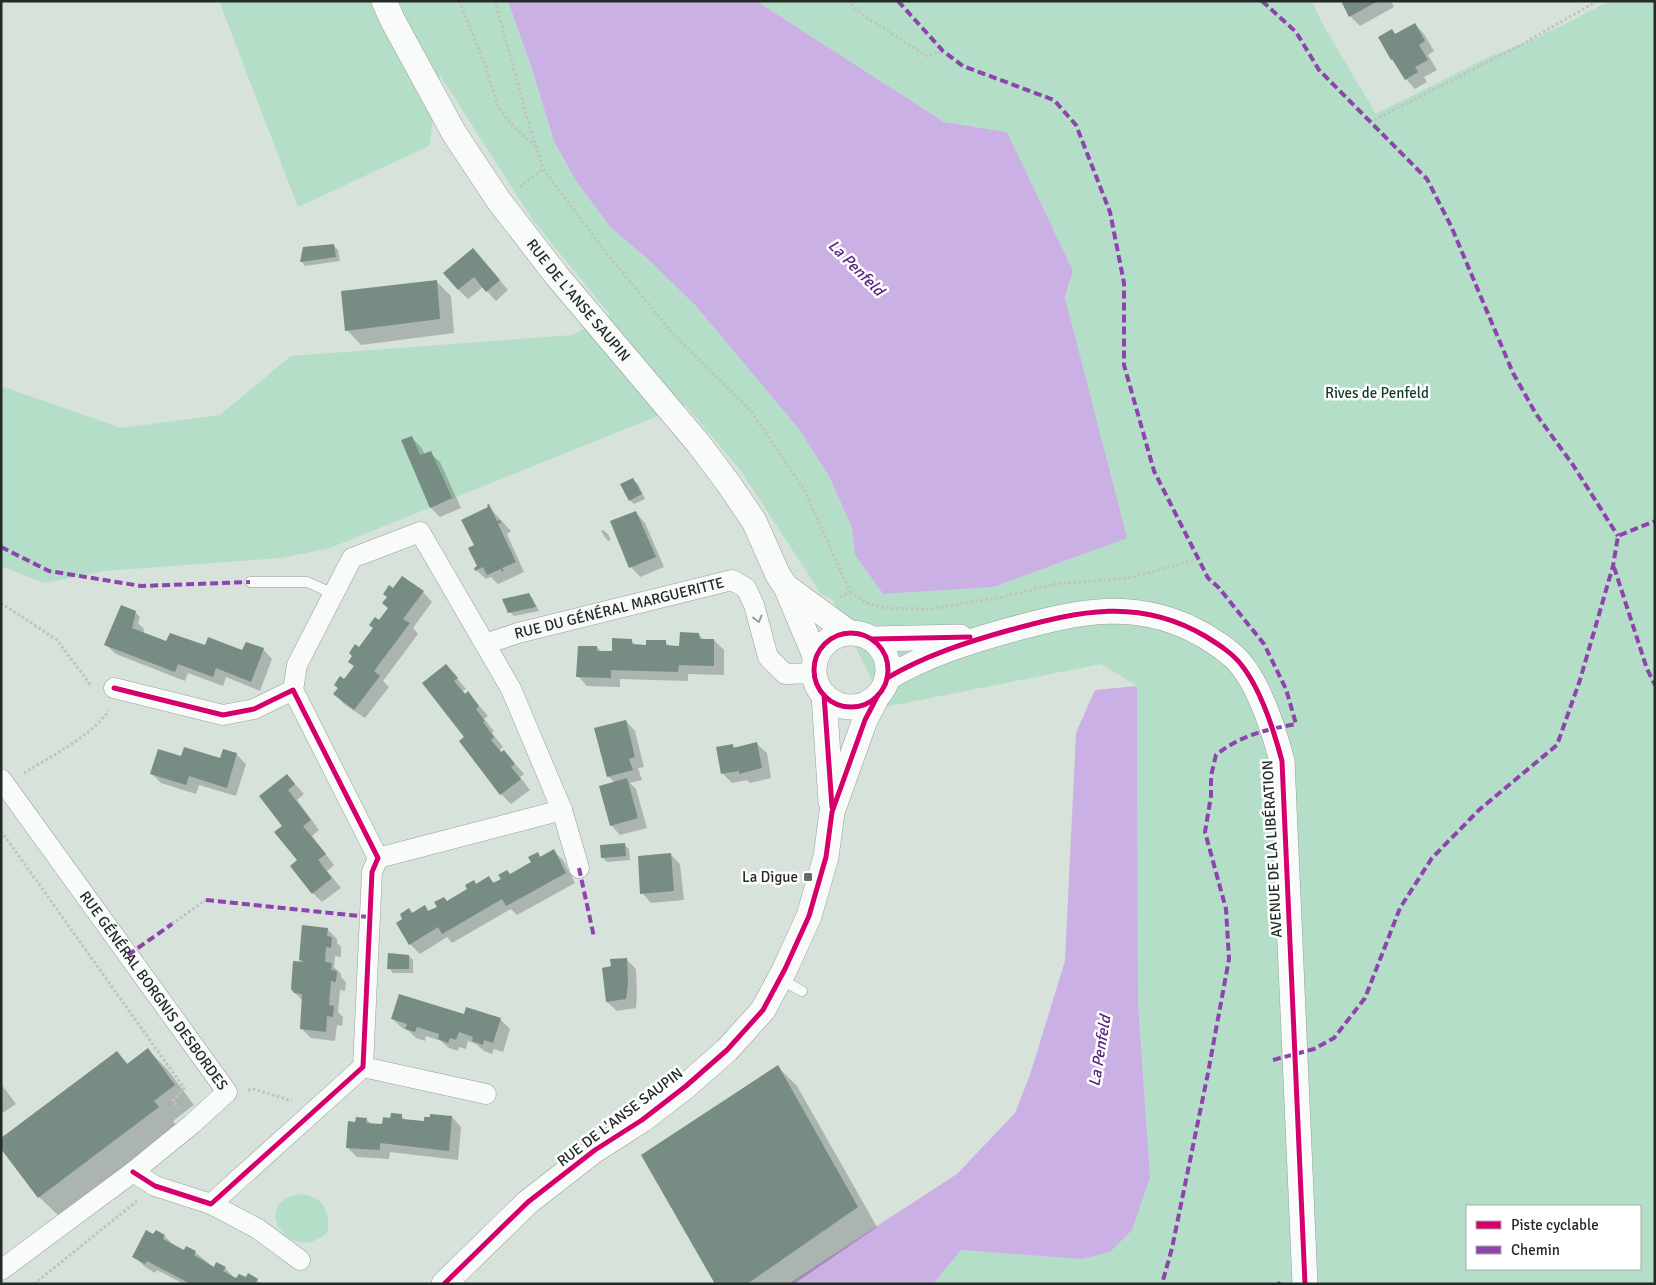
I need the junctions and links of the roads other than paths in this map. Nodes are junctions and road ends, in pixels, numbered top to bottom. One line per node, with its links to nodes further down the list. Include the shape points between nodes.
1 (384, 1): 3 (street, RUE DE L'ANSE SAUPIN, via 454,133 499,201 556,276 728,482 754,521)
2 (250, 582): 4 (lane, via 307,582)
3 (786, 587): 5 (street, RUE DE L'ANSE SAUPIN); 9 (street, RUE DE L'ANSE SAUPIN)
4 (334, 594): 8 (street, via 352,558 420,532); 12 (street, via 297,665)
5 (848, 632): 7 (street); 9 (street, via 837,635 820,648)
6 (985, 637): 7 (street, AVENUE DE LA LIBÉRATION); 10 (street, AVENUE DE LA LIBÉRATION, via 911,664); 25 (street, AVENUE DE LA LIBÉRATION, via 1078,614 1113,611 1163,616 1187,625 1229,653 1243,667 1262,701 1282,761)
7 (873, 639): 10 (street, via 887,660 888,672)
8 (485, 644): 9 (street, RUE DU GÉNÉRAL MARGUERITTE, one-way to 9, via 518,632 732,580 746,588 771,661 785,674); 14 (street, via 511,689)
9 (818, 675): 10 (street, via 833,703 845,706 868,703); 15 (street, RUE DE L'ANSE SAUPIN)
10 (883, 687): 15 (street, RUE DE L'ANSE SAUPIN, via 865,720)
11 (114, 688): 12 (street, via 222,715 254,709)
12 (293, 690): 16 (street)
13 (7, 787): 20 (street, RUE GÉNÉRAL BORGNIS DESBORDES, via 227,1092)
14 (562, 810): 16 (street); 17 (street)
15 (832, 812): 24 (street, RUE DE L'ANSE SAUPIN, via 826,856 791,985 686,1086 528,1202)
16 (378, 858): 18 (street, via 372,872)
17 (579, 868)
18 (363, 1067): 19 (street); 21 (street)
19 (486, 1094)
20 (133, 1172): 21 (street, via 155,1186); 23 (street, RUE GÉNÉRAL BORGNIS DESBORDES)
21 (211, 1204): 22 (street, via 258,1229)
22 (300, 1260)
23 (1, 1270)
24 (444, 1284)
25 (1305, 1284)

